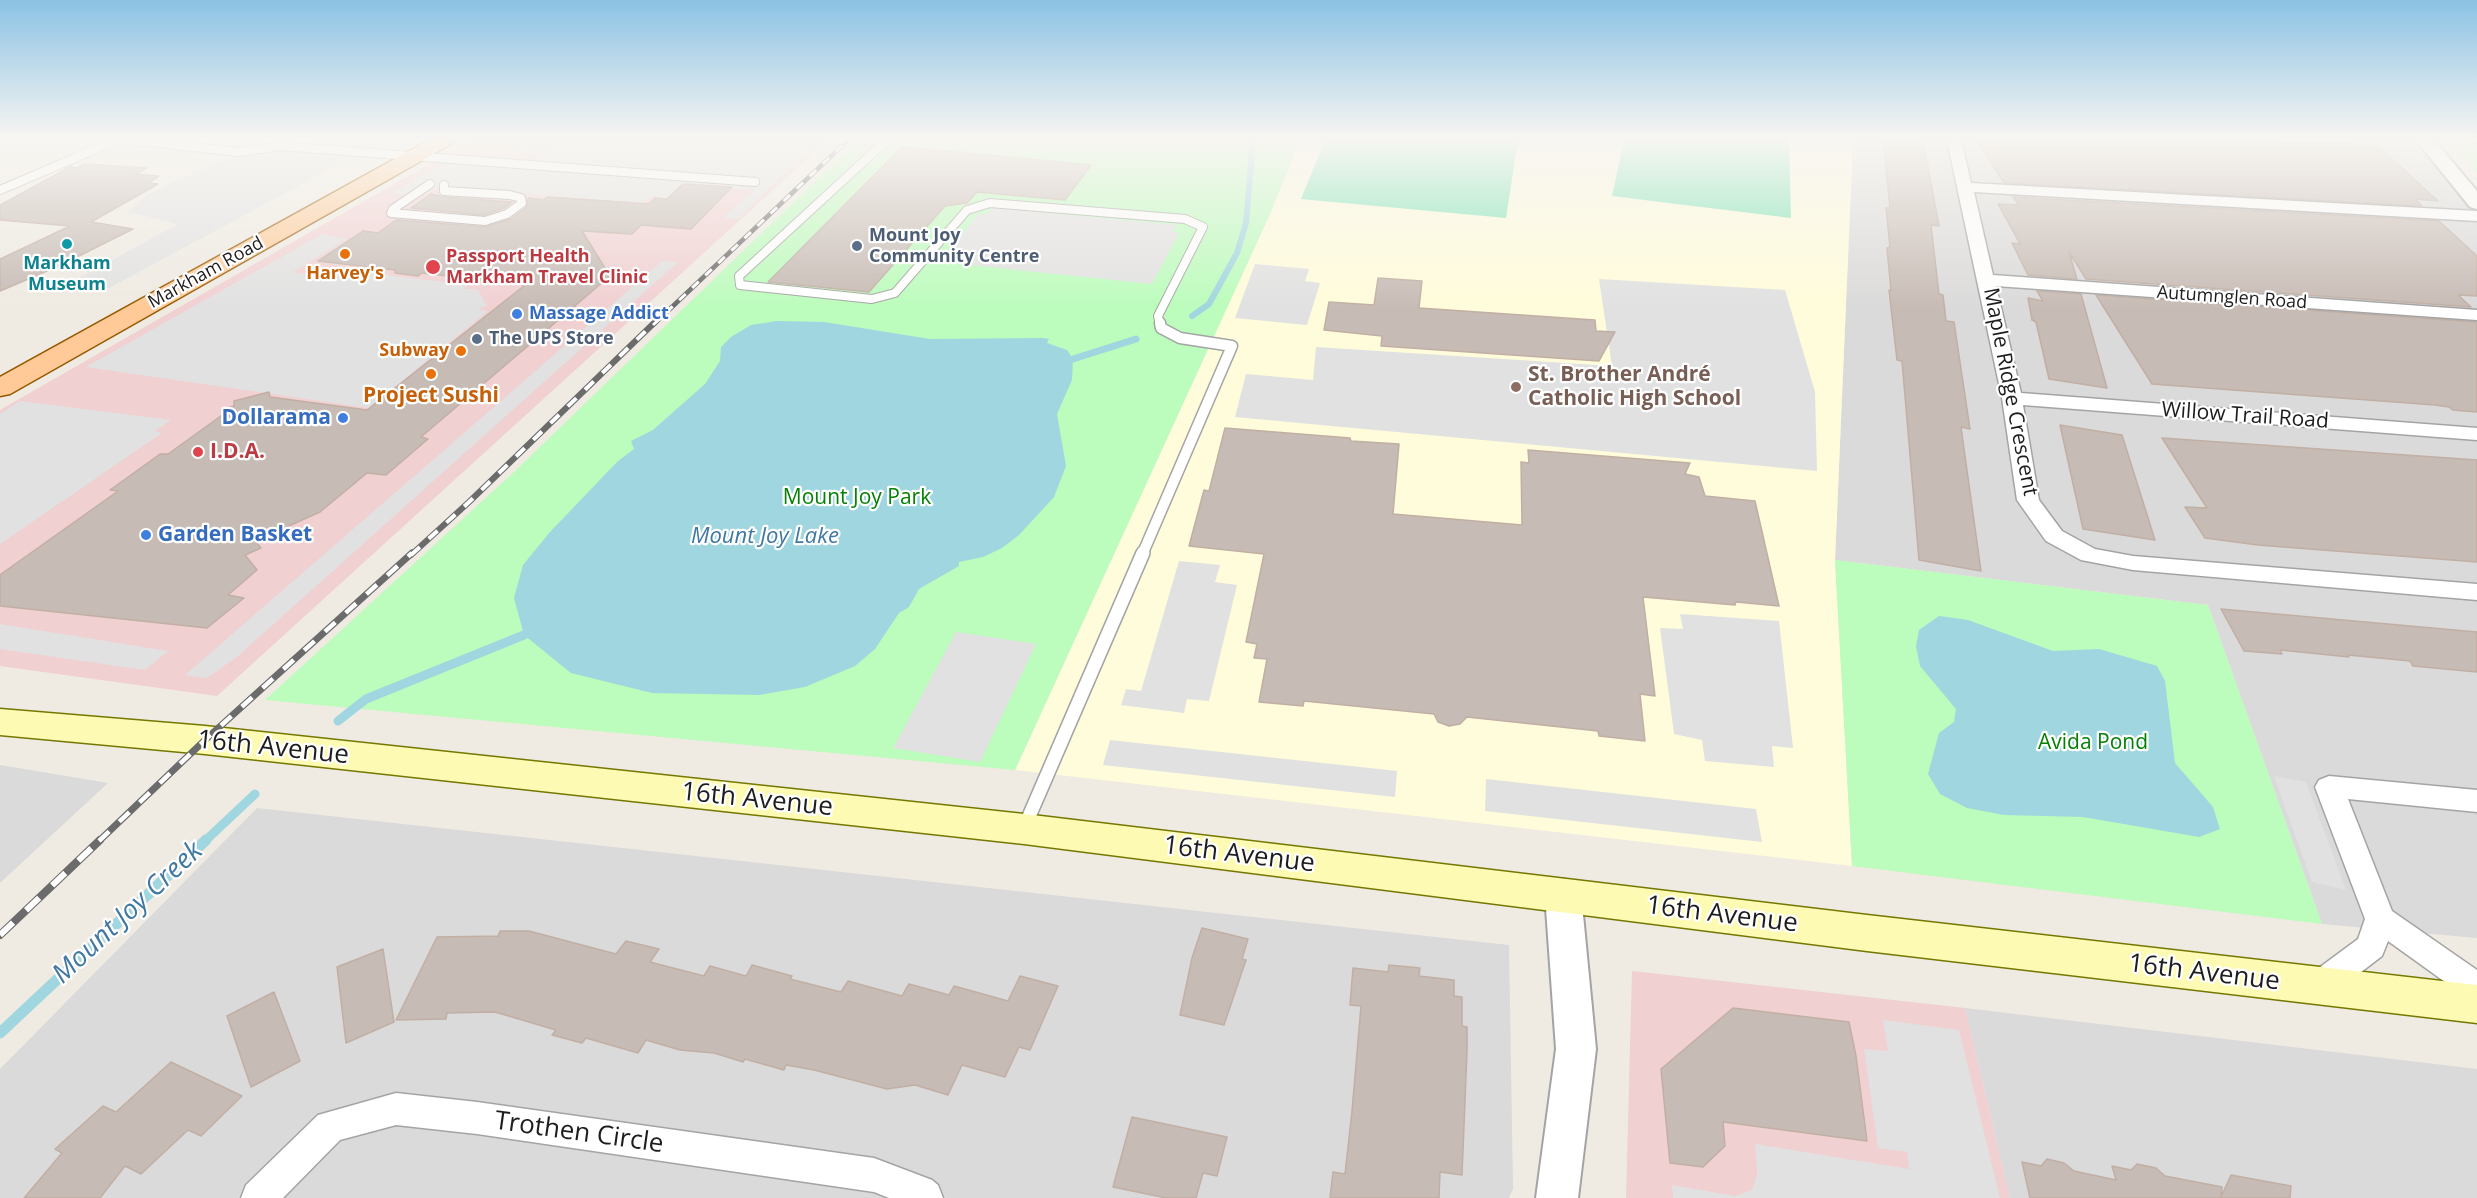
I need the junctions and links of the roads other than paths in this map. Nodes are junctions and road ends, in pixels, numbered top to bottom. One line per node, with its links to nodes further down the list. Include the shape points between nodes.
1 (321, 196): 11 (main road, Markham Road)
2 (329, 196): 12 (main road, Markham Road)
3 (412, 196): 4 (lane, via 391,213 484,221 507,214 522,203 521,198)
4 (513, 196)
5 (826, 196): 18 (lane, via 739,276 740,285 872,299 895,293 967,210 990,203 1185,219 1203,227 1158,316 1161,328 1180,338 1232,346)
6 (1967, 196): 9 (street, Maple Ridge Crescent)
7 (2122, 196): 8 (street)
8 (2477, 216)
9 (1987, 280): 10 (street, Autumnglen Road); 13 (street, Maple Ridge Crescent)
10 (2477, 315)
11 (0, 366)
12 (0, 387)
13 (2012, 398): 14 (street, Willow Trail Road); 15 (street, Maple Ridge Crescent, via 2028,500 2054,536 2089,555 2133,563)
14 (2477, 434)
15 (2477, 592)
16 (0, 723): 18 (main road, 16th Avenue, via 205,740)
17 (2477, 801): 20 (street, via 2329,787)
18 (1024, 829): 19 (main road, 16th Avenue)
19 (1563, 894): 21 (main road, 16th Avenue); 26 (street, via 1576,1049)
20 (2380, 919): 21 (street, via 2371,947); 22 (street)
21 (2319, 986): 23 (main road, 16th Avenue)
22 (2477, 987)
23 (2477, 1004)
24 (259, 1198): 25 (street, Trothen Circle, via 330,1127 396,1109 874,1175 919,1192)
25 (925, 1198)
26 (1557, 1198)

